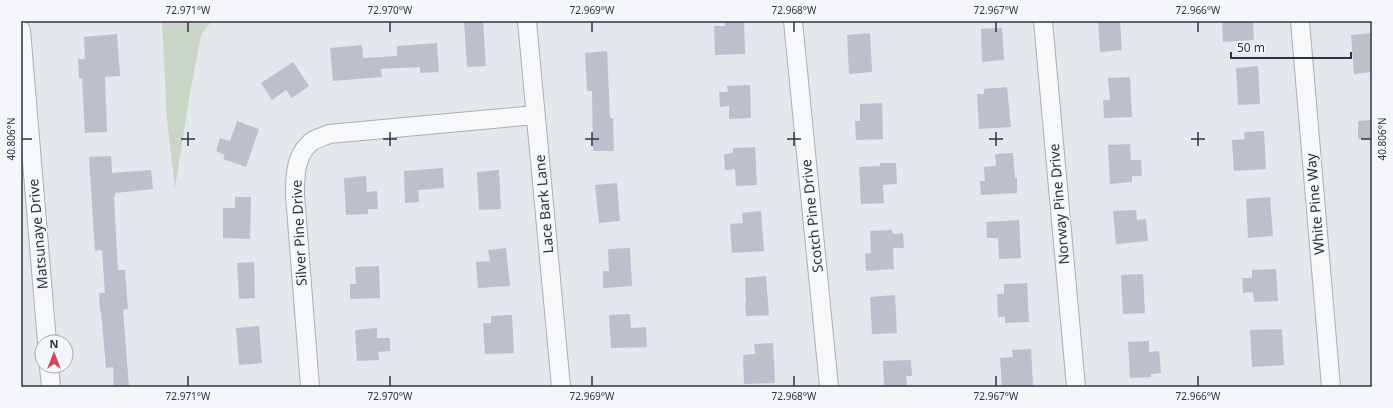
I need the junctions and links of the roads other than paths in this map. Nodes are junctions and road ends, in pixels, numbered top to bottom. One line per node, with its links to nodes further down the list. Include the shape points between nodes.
1 (527, 21): 6 (street, Lace Bark Lane)
2 (793, 21): 12 (street, Scotch Pine Drive)
3 (1043, 21): 13 (street, Norway Pine Drive)
4 (1300, 21): 14 (street, White Pine Way)
5 (21, 30): 7 (street, Matsunaye Drive)
6 (536, 115): 10 (street, Silver Pine Drive, via 329,134 309,143 298,159 295,195); 11 (street, Lace Bark Lane)
7 (46, 334)
8 (50, 374): 9 (street)
9 (51, 387)
10 (310, 387)
11 (562, 387)
12 (829, 387)
13 (1076, 387)
14 (1331, 387)

